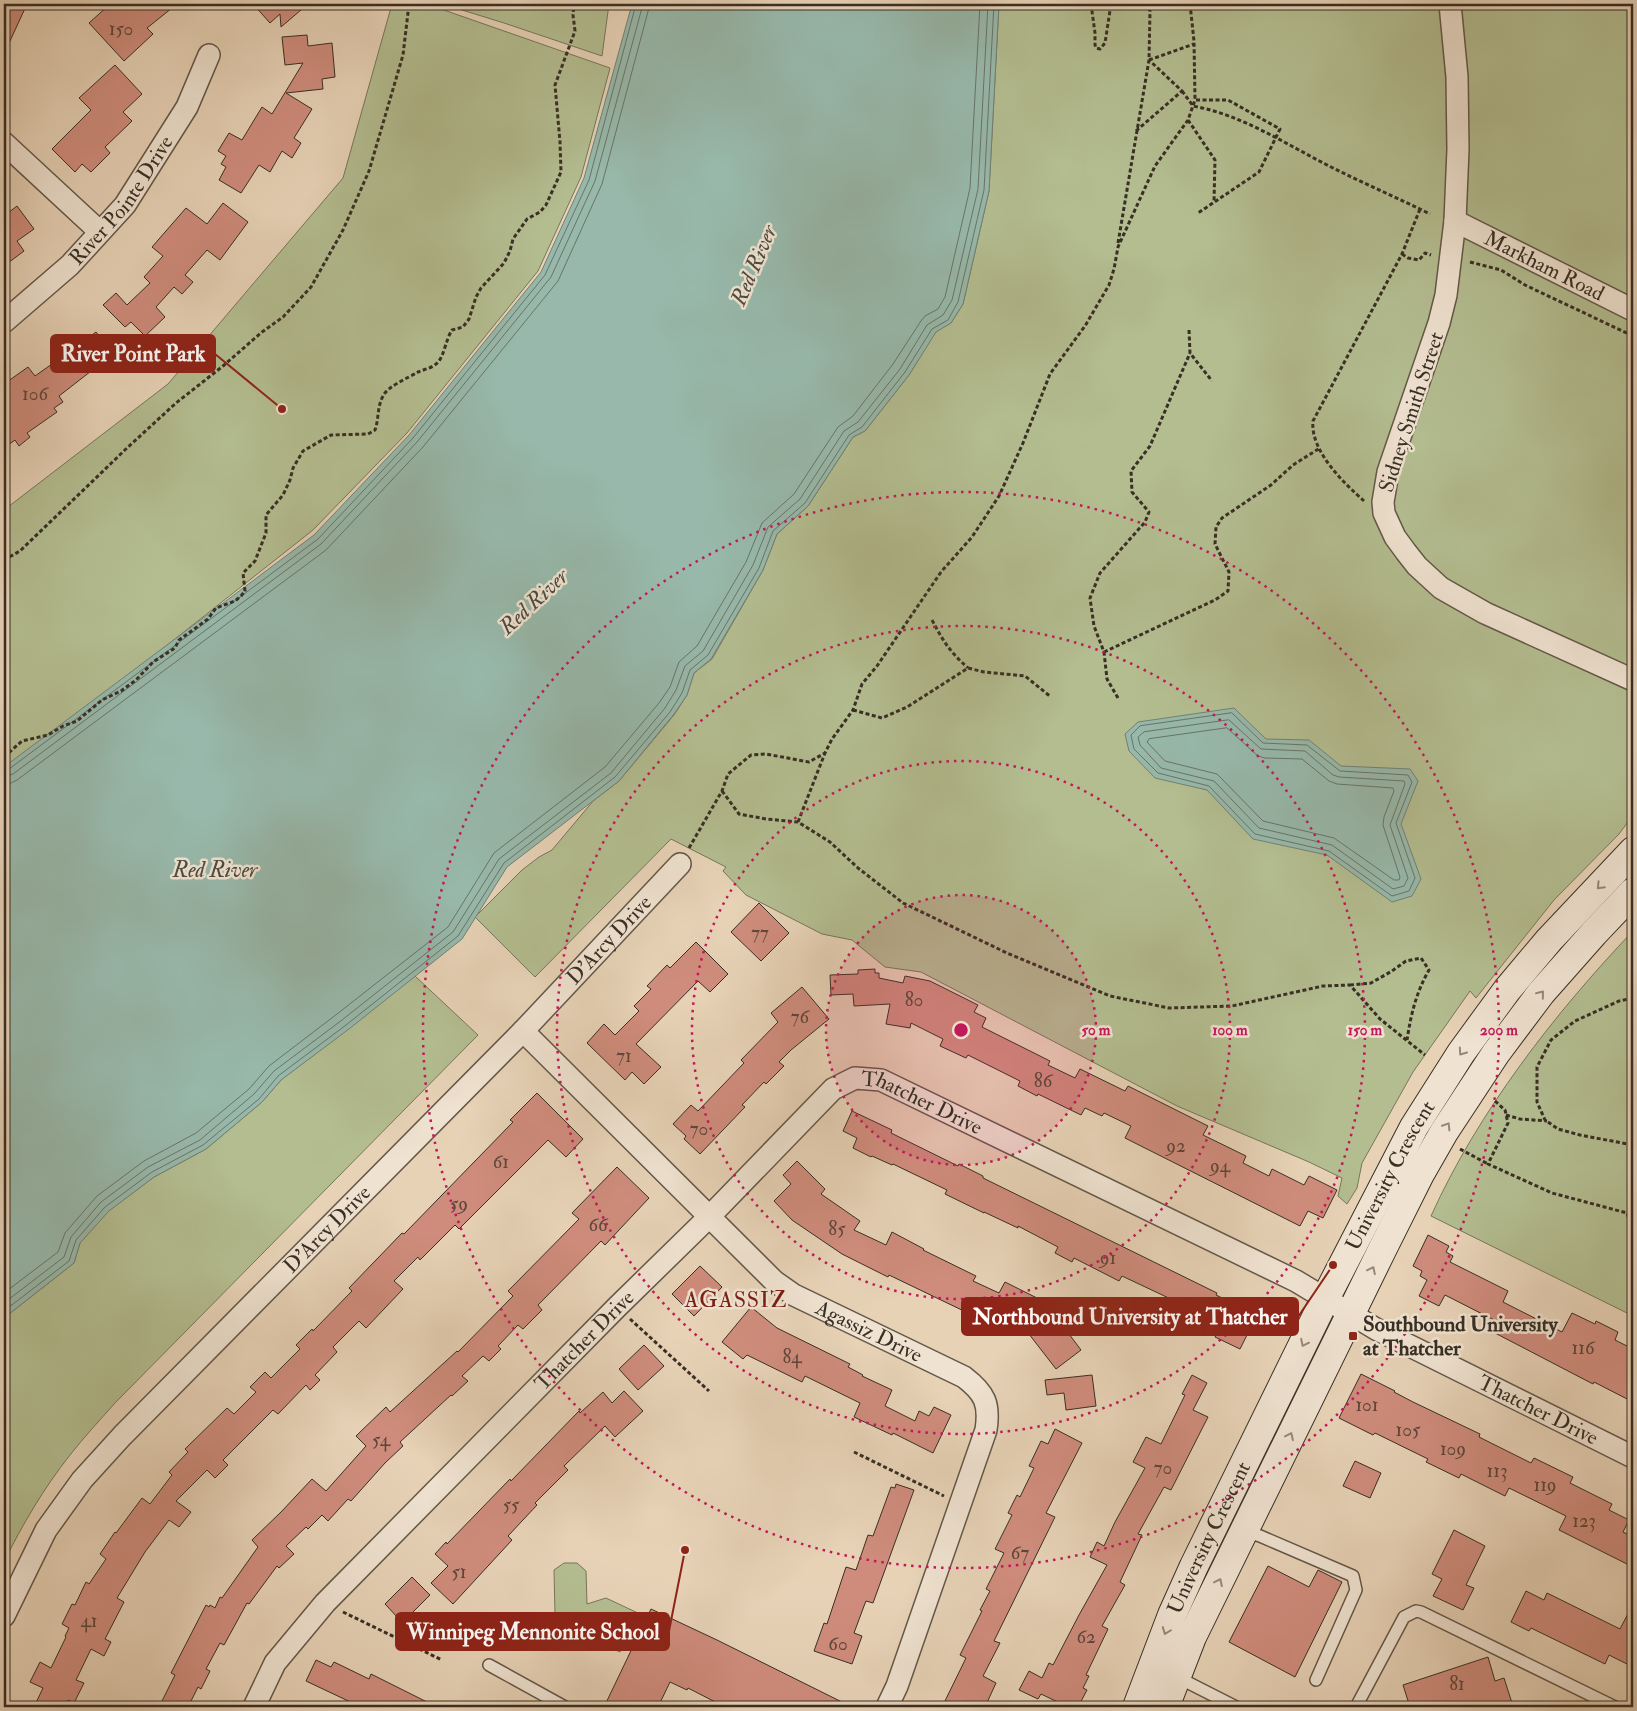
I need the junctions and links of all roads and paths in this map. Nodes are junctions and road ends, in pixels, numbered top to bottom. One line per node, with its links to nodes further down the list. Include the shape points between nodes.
1 (409, 4): 36 (path, via 403,55 369,171 343,230 311,288 283,317 176,403 20,551)
2 (574, 4): 45 (path, via 575,30 555,85 561,172 546,205 527,219 512,239 504,263 481,288 469,319 463,327 452,330 446,339 439,362 397,384 384,395 375,430 368,434 331,434 303,451 283,495 266,515 266,533 255,561 243,573 245,591 241,596 216,608 208,619 179,640 175,648 153,662 136,680 102,700 78,721 48,735 22,741)
3 (1091, 4): 4 (path, via 1095,45 1100,49 1106,43)
4 (1111, 4)
5 (1147, 4): 10 (path, via 1150,12)
6 (1190, 4): 8 (path)
7 (1450, 4): 22 (street, Sidney Smith Street, via 1458,113)
8 (1194, 44): 10 (path); 12 (path)
9 (209, 56): 23 (street, River Pointe Drive, via 187,107 125,205)
10 (1148, 60): 11 (path); 15 (path)
11 (1182, 91): 13 (path); 15 (path)
12 (1195, 100): 13 (path); 16 (path, via 1228,100 1280,129)
13 (1193, 106): 14 (path); 16 (path, via 1243,122)
14 (1188, 120): 18 (path, via 1215,160); 24 (path, via 1154,166)
15 (1136, 131): 24 (path)
16 (1276, 138): 18 (path, via 1259,172); 19 (path)
17 (4, 143): 23 (street)
18 (1214, 203): 20 (path)
19 (1420, 209): 21 (path); 26 (path)
20 (1198, 213)
21 (1430, 214)
22 (1455, 221): 27 (street, Sidney Smith Street); 28 (street, Markham Road)
23 (99, 231): 29 (street, River Pointe Drive, via 70,265)
24 (1118, 247): 43 (path, via 1109,285 1085,326 1050,374 999,496 862,684)
25 (1425, 253): 26 (path, via 1419,260)
26 (1402, 254): 34 (path, via 1314,421 1313,429)
27 (1450, 260): 31 (path, via 1474,262 1501,270 1525,285); 35 (street, Sidney Smith Street, via 1439,323 1388,472)
28 (1633, 310)
29 (4, 322)
30 (1189, 330): 32 (path)
31 (1633, 336)
32 (1190, 353): 33 (path); 38 (path, via 1150,446 1131,471 1132,492 1148,512 1145,522 1100,573 1090,598 1094,626)
33 (1212, 381)
34 (1320, 448): 35 (path, via 1346,484 1371,507); 38 (path, via 1222,518 1216,527 1216,544 1229,572 1228,591)
35 (1384, 513): 40 (street, Sidney Smith Street, via 1395,538 1417,566 1441,588 1503,622)
36 (4, 560)
37 (932, 620): 39 (path, via 945,644)
38 (1104, 652): 42 (path, via 1107,679)
39 (968, 668): 41 (path, via 1025,676); 43 (path, via 907,707 882,718)
40 (1633, 680)
41 (1051, 697)
42 (1118, 698)
43 (853, 710): 44 (path)
44 (825, 753): 46 (path, via 809,762 766,754 751,755 728,774); 47 (path)
45 (4, 757)
46 (722, 791): 47 (path, via 739,814); 49 (path)
47 (798, 822): 51 (path, via 830,842 903,903 1007,953 1110,996 1169,1008 1232,1006 1323,986)
48 (1633, 851): 64 (main road, University Crescent, one-way to 64, via 1537,955 1461,1053 1410,1134)
49 (680, 864): 53 (street, D'Arcy Drive)
50 (1633, 892): 66 (main road, University Crescent, one-way to 50, via 1420,1174 1473,1086 1541,993)
51 (1350, 986): 54 (path, via 1380,1019); 54 (path, via 1371,983 1406,961 1420,958 1429,970 1412,1011)
52 (1633, 998): 58 (path, via 1619,1001 1575,1022 1551,1040 1537,1067 1537,1102)
53 (523, 1032): 62 (street, Agassiz Drive); 73 (street, D'Arcy Drive, via 82,1480 46,1530)
54 (1407, 1040): 55 (path)
55 (1425, 1055)
56 (1495, 1101): 57 (path)
57 (1506, 1115): 58 (path); 61 (path, via 1508,1123)
58 (1547, 1121): 59 (path, via 1558,1129)
59 (1633, 1145)
60 (1460, 1149): 61 (path)
61 (1488, 1164): 63 (path, via 1552,1193 1628,1213)
62 (709, 1217): 64 (street, Thatcher Drive, via 833,1089 855,1078 881,1080 1296,1281); 65 (street, Thatcher Drive); 70 (street, Agassiz Drive, via 774,1281 794,1295 964,1377 977,1387 986,1400 986,1430)
63 (1633, 1232)
64 (1325, 1299): 66 (street, Thatcher Drive); 81 (main road, University Crescent, one-way to 81, via 1194,1566)
65 (616, 1307): 67 (path); 72 (street, Thatcher Drive)
66 (1350, 1314): 69 (street, Thatcher Drive, via 1376,1330); 71 (main road, University Crescent, one-way to 66)
67 (709, 1391)
68 (854, 1452): 70 (path)
69 (1633, 1457)
70 (960, 1504): 80 (street, Agassiz Drive, via 898,1686)
71 (1244, 1531): 76 (main road, University Crescent, one-way to 71); 77 (lane, via 1353,1576 1356,1590)
72 (325, 1603): 74 (path); 78 (street, Thatcher Drive, via 275,1663)
73 (4, 1616)
74 (442, 1660)
75 (489, 1665): 79 (lane)
76 (1176, 1677): 82 (main road, University Crescent); 83 (lane)
77 (1316, 1680)
78 (254, 1707)
79 (565, 1707)
80 (887, 1707)
81 (1137, 1707)
82 (1165, 1707)
83 (1236, 1707)
84 (1356, 1707): 85 (lane, via 1404,1616 1416,1611)
85 (1615, 1707)

